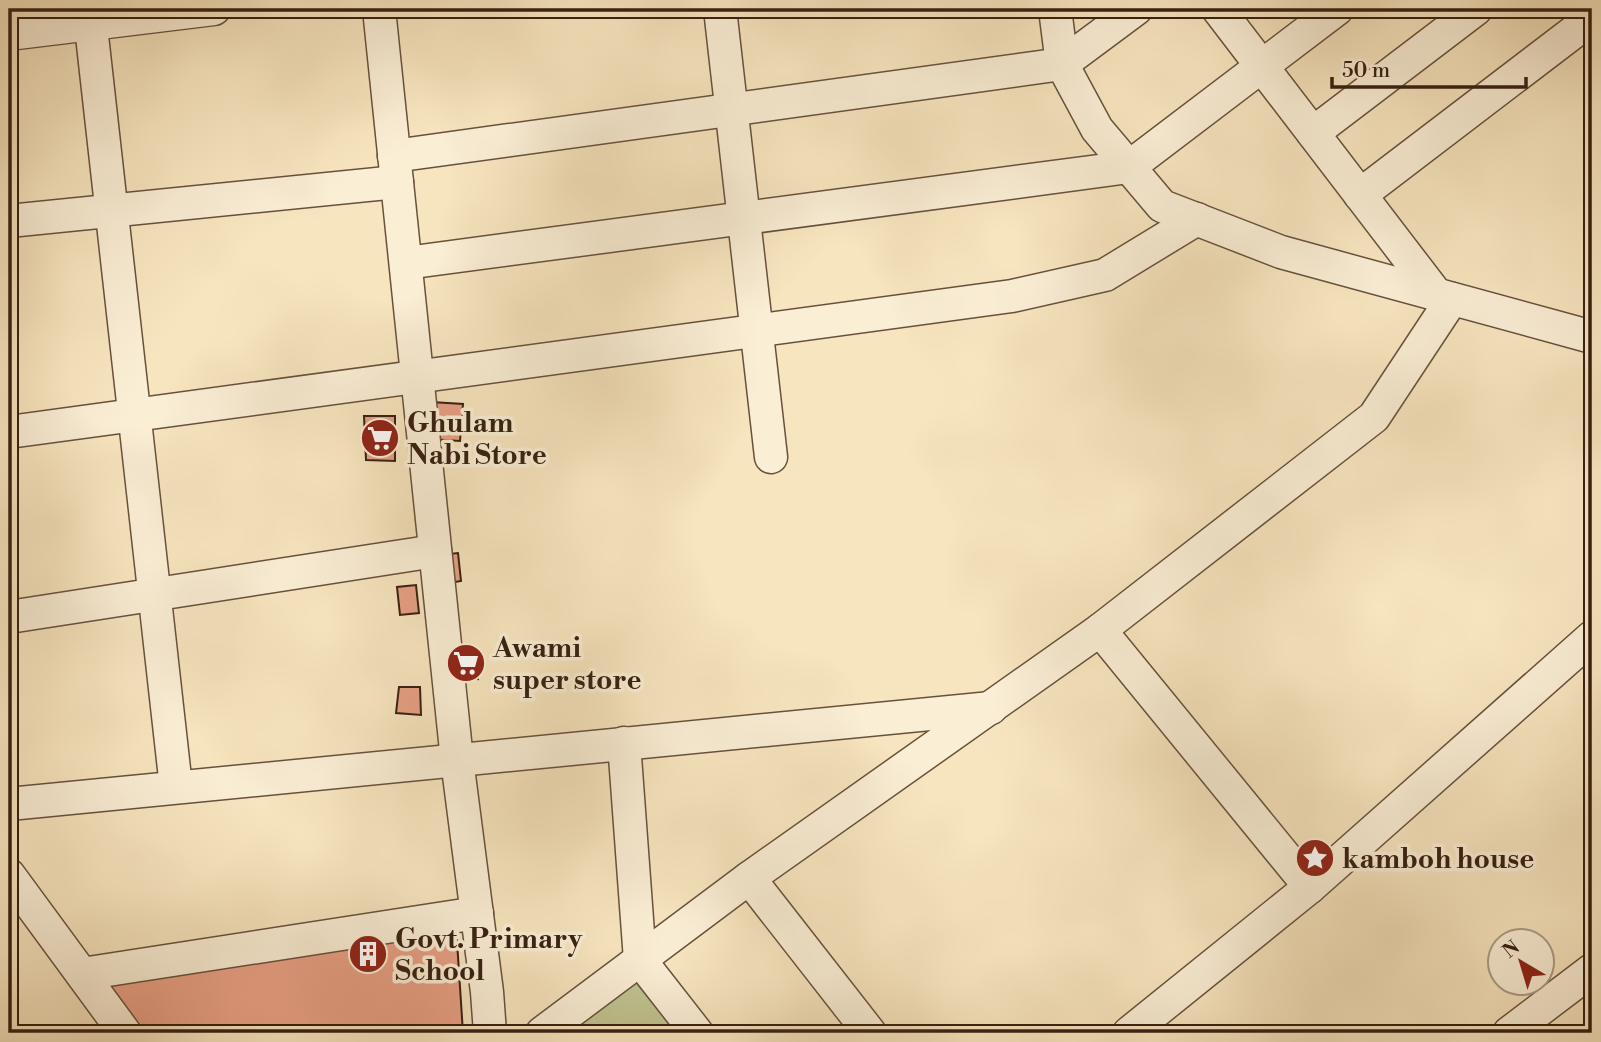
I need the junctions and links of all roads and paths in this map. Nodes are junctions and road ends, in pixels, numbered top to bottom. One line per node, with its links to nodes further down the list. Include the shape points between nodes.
1 (214, 9): 9 (street)
2 (381, 9): 17 (street)
3 (720, 9): 14 (street)
4 (1055, 9): 12 (street)
5 (1136, 9): 12 (street)
6 (1218, 9): 13 (street)
7 (1337, 9): 13 (street)
8 (1476, 9): 15 (street)
9 (90, 16): 11 (street); 19 (street)
10 (1592, 18): 18 (street)
11 (9, 34)
12 (1062, 64): 14 (street); 16 (street, via 1097,129)
13 (1262, 66): 15 (street); 16 (street)
14 (732, 110): 17 (street); 20 (street)
15 (1313, 133): 18 (street)
16 (1129, 167): 20 (street); 21 (street, via 1162,206)
17 (396, 169): 19 (street); 23 (street)
18 (1360, 195): 24 (street)
19 (112, 211): 22 (street); 28 (street)
20 (744, 218): 23 (street); 25 (street)
21 (1197, 219): 24 (street, via 1280,252); 25 (street, via 1105,275 1012,296)
22 (9, 222)
23 (406, 263): 27 (street)
24 (1444, 297): 26 (street); 34 (street, via 1374,417)
25 (756, 331): 27 (street); 30 (street)
26 (1592, 337)
27 (417, 377): 28 (street); 31 (street)
28 (134, 415): 29 (street); 32 (street)
29 (9, 432)
30 (771, 457)
31 (435, 551): 32 (street); 38 (street)
32 (155, 595): 33 (street); 39 (street)
33 (9, 617)
34 (1100, 629): 36 (street); 43 (street)
35 (1592, 637): 43 (street)
36 (992, 708): 37 (street); 42 (street)
37 (624, 743): 38 (street); 45 (street)
38 (457, 760): 39 (street); 44 (street)
39 (176, 788): 40 (street)
40 (9, 804)
41 (9, 875): 47 (street)
42 (748, 878): 45 (street); 52 (street)
43 (1310, 887): 53 (street)
44 (477, 913): 47 (street); 49 (street)
45 (640, 960): 50 (street); 51 (street)
46 (1592, 970): 54 (street)
47 (82, 974): 48 (street)
48 (125, 1033)
49 (490, 1033)
50 (542, 1033)
51 (697, 1033)
52 (870, 1033)
53 (1129, 1033)
54 (1509, 1033)

